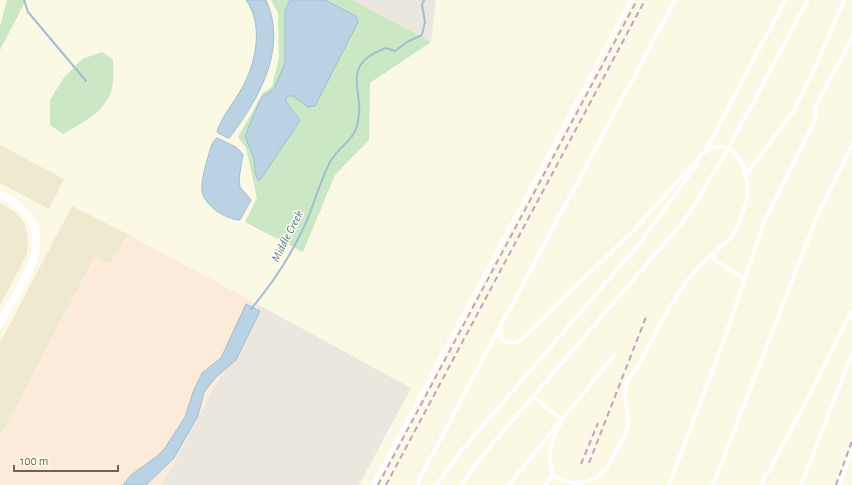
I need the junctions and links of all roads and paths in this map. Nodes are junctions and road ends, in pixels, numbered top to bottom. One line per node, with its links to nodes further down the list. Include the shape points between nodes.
1 (631, 0): 23 (lane)
2 (675, 0): 16 (lane)
3 (785, 0): 9 (lane)
4 (808, 0): 8 (lane)
5 (844, 0): 10 (lane, via 792,113)
6 (852, 38): 13 (lane, via 815,107 813,125 770,210)
7 (852, 145): 30 (lane, via 818,214)
8 (728, 150): 9 (lane, via 718,147); 10 (lane, via 738,155 742,161); 19 (lane, via 687,217)
9 (704, 152): 16 (lane, via 634,230 523,338 515,343 504,342 499,334); 25 (lane, via 680,190 640,243 462,450)
10 (745, 176): 12 (lane, via 746,201 741,215 732,236)
11 (0, 194): 15 (street, via 15,202 28,214 36,236 33,260)
12 (713, 254): 13 (lane, via 714,260); 22 (lane, via 675,298 628,381 624,396 627,430 599,476 590,482 574,484)
13 (744, 278): 29 (lane, via 724,340)
14 (852, 311): 31 (lane)
15 (0, 323)
16 (501, 327): 24 (lane)
17 (616, 354): 20 (lane)
18 (852, 354): 32 (lane)
19 (533, 396): 20 (lane); 26 (lane)
20 (562, 420): 22 (lane, via 549,452); 27 (lane)
21 (852, 451): 33 (lane)
22 (553, 475): 28 (lane)
23 (373, 485)
24 (418, 485)
25 (436, 485)
26 (461, 485)
27 (509, 485)
28 (545, 485)
29 (668, 485)
30 (714, 485)
31 (762, 485)
32 (801, 485)
33 (839, 485)

